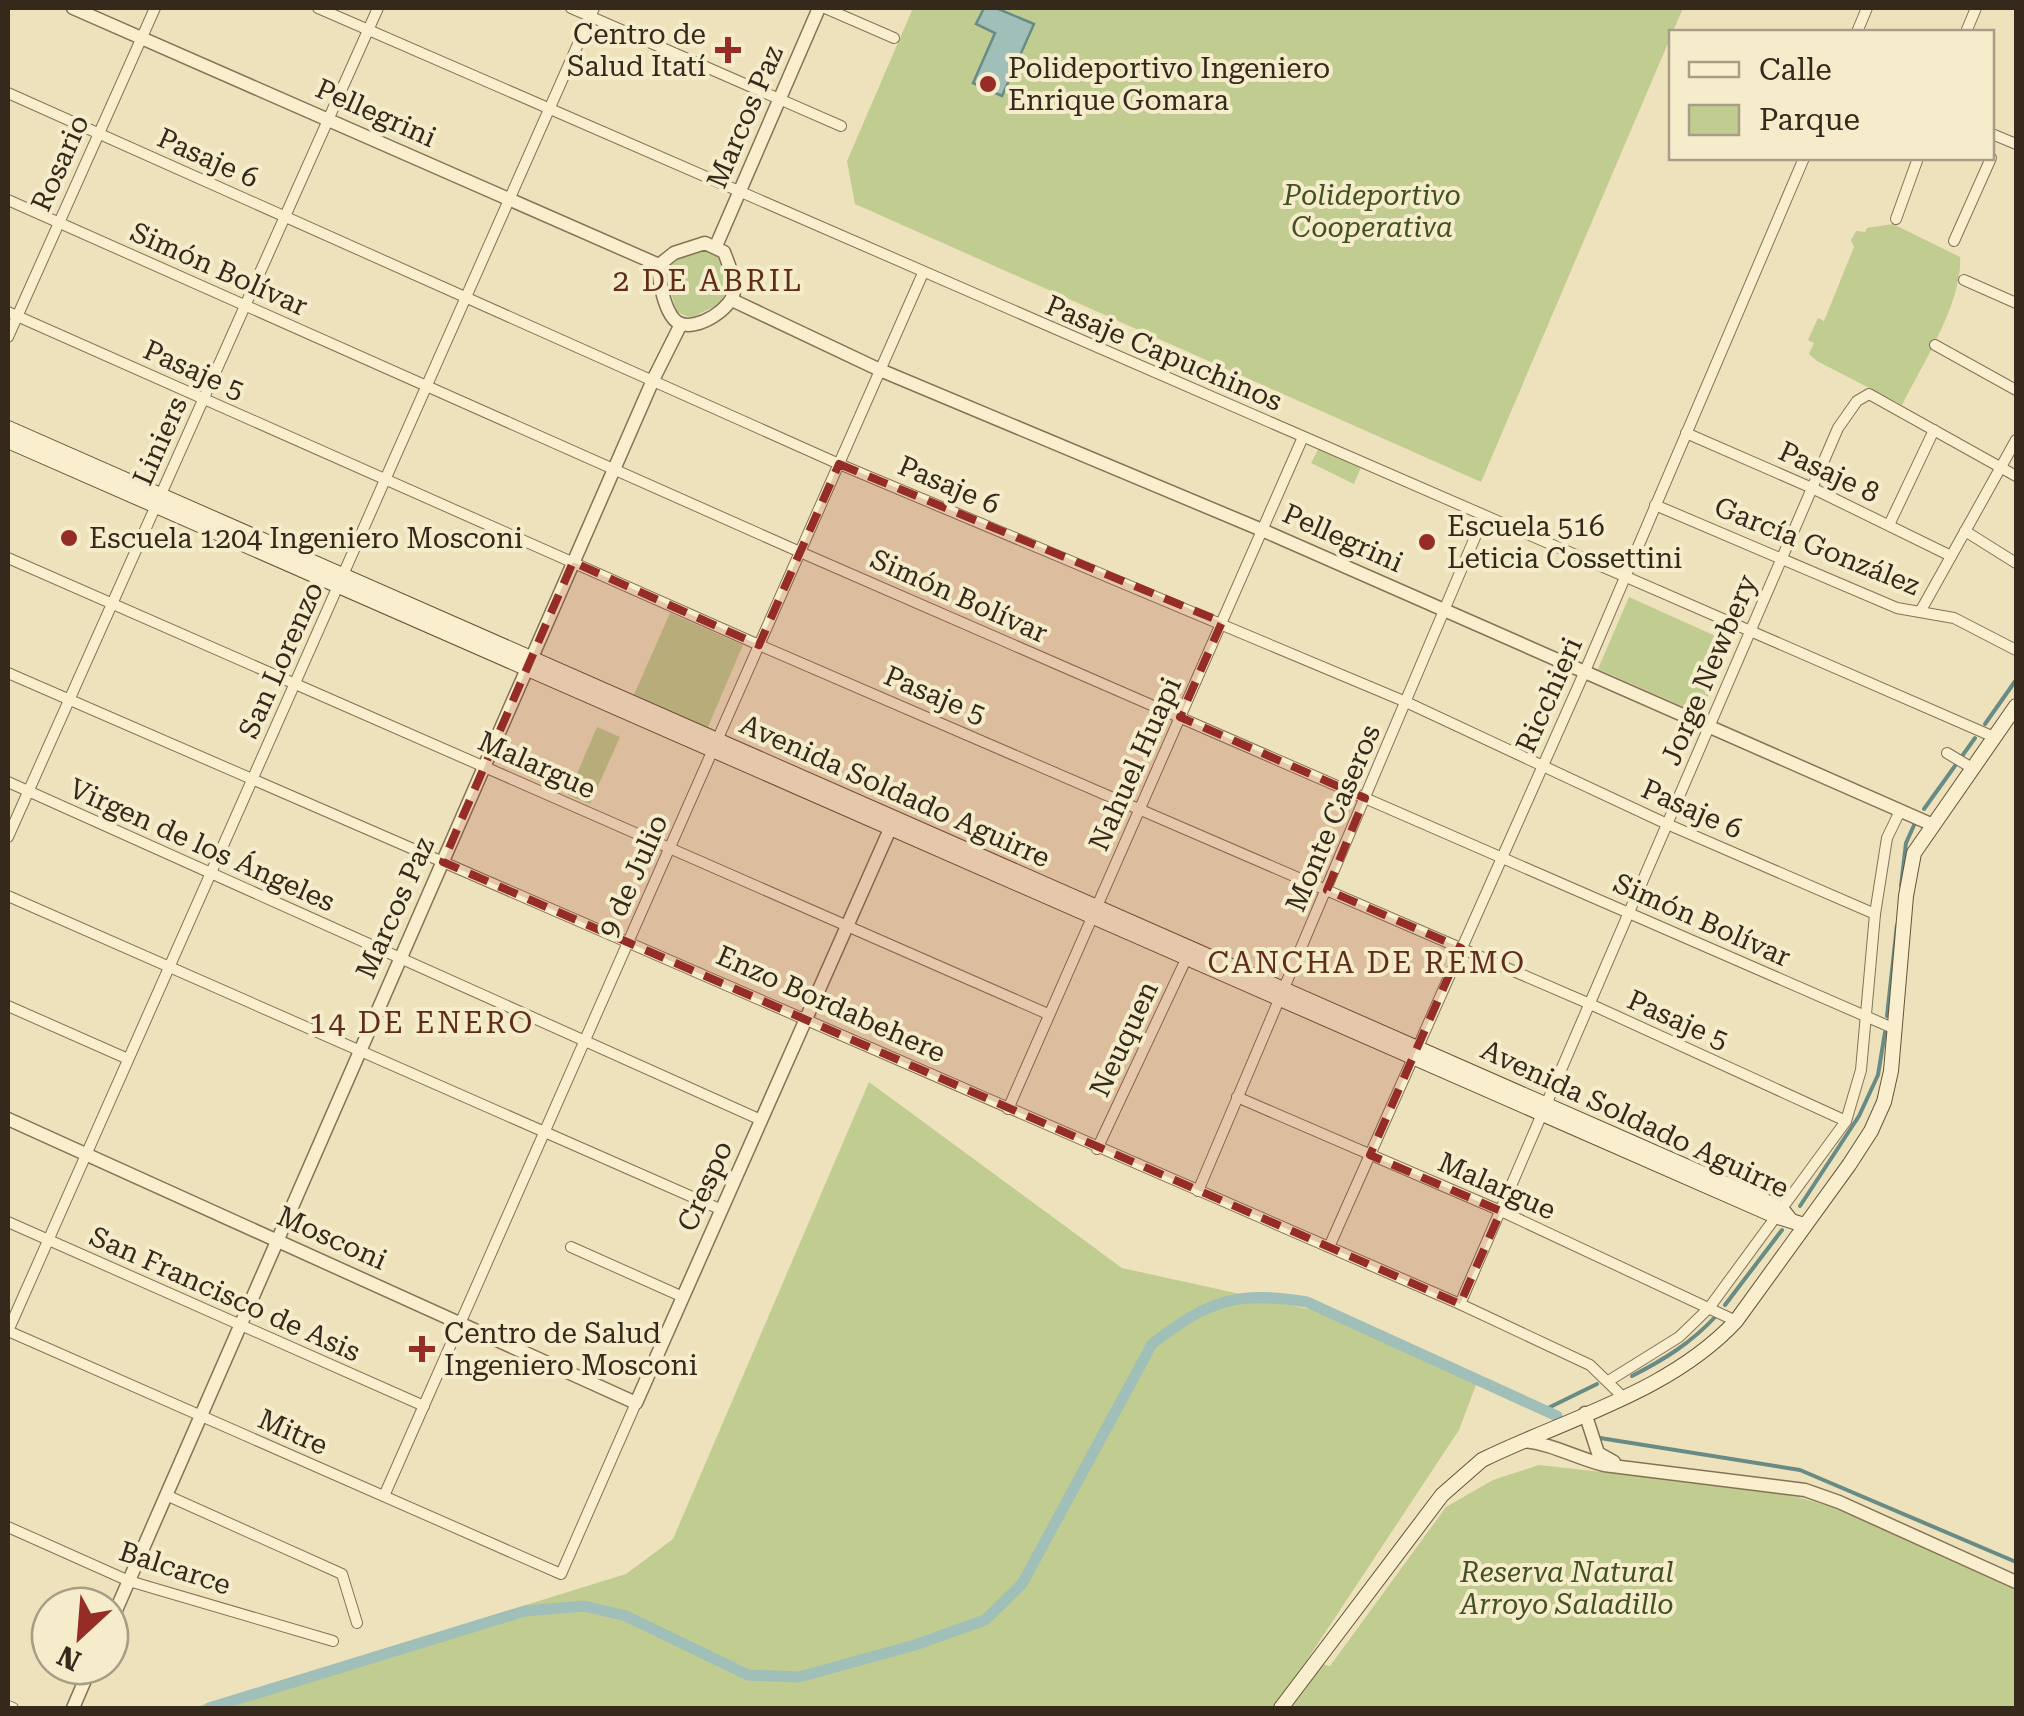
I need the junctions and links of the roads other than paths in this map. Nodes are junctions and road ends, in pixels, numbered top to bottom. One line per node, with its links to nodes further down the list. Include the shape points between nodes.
1 (73, 8): 9 (street, Pellegrini)
2 (154, 8): 9 (street, Rosario)
3 (318, 8): 8 (street, Pasaje Capuchinos)
4 (378, 8): 8 (street, Liniers)
5 (571, 8): 7 (street)
6 (822, 8): 10 (street); 12 (street, Marcos Paz)
7 (592, 12): 12 (street); 13 (street, San Lorenzo)
8 (368, 30): 13 (street, Pasaje Capuchinos); 14 (street, Liniers)
9 (141, 38): 14 (street, Pellegrini); 16 (street, Rosario)
10 (894, 38)
11 (8, 93): 16 (street, Pasaje 6)
12 (779, 101): 15 (street); 22 (street, Marcos Paz)
13 (549, 109): 22 (street, Pasaje Capuchinos); 23 (street, San Lorenzo)
14 (328, 120): 23 (street, Pellegrini); 25 (street, Liniers)
15 (840, 126)
16 (98, 134): 25 (street, Pasaje 6); 27 (street, Rosario)
17 (1996, 136): 18 (street)
18 (2016, 144)
19 (1803, 160): 48 (street, Ricchieri)
20 (1917, 160): 26 (street)
21 (1990, 160): 28 (street)
22 (739, 192): 29 (street, Marcos Paz); 31 (street, Pasaje Capuchinos)
23 (510, 199): 30 (street, Pellegrini); 33 (street, San Lorenzo)
24 (8, 200): 27 (street, Simón Bolívar)
25 (285, 216): 33 (street, Pasaje 6); 36 (street, Liniers)
26 (1896, 219)
27 (58, 223): 36 (street, Simón Bolívar); 37 (street, Rosario)
28 (1954, 241)
29 (716, 246): 30 (street, via 674,253); 34 (street, via 735,288)
30 (659, 265): 38 (street, via 672,318)
31 (923, 273): 41 (street, 9 de Julio); 49 (street, Pasaje Capuchinos)
32 (1964, 280): 35 (street)
33 (466, 298): 42 (street, Pasaje 6); 43 (street, San Lorenzo)
34 (732, 300): 38 (street, via 691,326); 41 (street, Pellegrini)
35 (2015, 300)
36 (245, 305): 43 (street, Simón Bolívar); 45 (street, Liniers)
37 (12, 314): 39 (street, Rosario); 45 (street, Pasaje 5)
38 (680, 324): 42 (street, Marcos Paz)
39 (8, 338)
40 (1935, 345): 44 (street)
41 (880, 370): 52 (street, 9 de Julio); 62 (street, Pellegrini)
42 (653, 380): 52 (street, Pasaje 6); 53 (street, Marcos Paz)
43 (428, 385): 53 (street, Simón Bolívar); 56 (street, San Lorenzo)
44 (2016, 390)
45 (204, 398): 56 (street, Pasaje 5); 58 (street, Liniers)
46 (8, 428): 58 (main road, Avenida Soldado Aguirre)
47 (1934, 430): 54 (street); 57 (street, Jorge Newbery, via 1869,394 1838,428); 61 (street)
48 (1686, 433): 57 (street, Pasaje 8); 59 (street, Ricchieri)
49 (1302, 438): 60 (street, Pasaje Capuchinos); 62 (street, Nahuel Huapi)
50 (8, 440): 58 (main road, Avenida Soldado Aguirre)
51 (2016, 440): 54 (street)
52 (839, 464): 64 (street, 9 de Julio); 75 (street, Pasaje 6)
53 (615, 467): 64 (street, Simón Bolívar); 68 (street, Marcos Paz)
54 (2002, 467): 55 (street); 63 (street)
55 (2016, 476)
56 (386, 479): 68 (street, Pasaje 5); 71 (street, San Lorenzo)
57 (1812, 488): 61 (street, Pasaje 8); 66 (street, Jorge Newbery)
58 (158, 500): 71 (main road, Avenida Soldado Aguirre); 72 (street, Liniers)
59 (1655, 506): 66 (street, García González); 70 (street, Ricchieri)
60 (1484, 516): 70 (street, Pasaje Capuchinos); 73 (street, Monte Caseros)
61 (1889, 525): 65 (street, Pasaje 8)
62 (1262, 530): 73 (street, Pellegrini); 75 (street, Nahuel Huapi)
63 (1965, 531): 65 (street); 69 (street)
64 (800, 552): 77 (street, 9 de Julio); 86 (street, Simón Bolívar)
65 (1951, 556): 74 (street)
66 (1783, 557): 74 (street, García González); 76 (street, Jorge Newbery)
67 (8, 558): 72 (street, Malargue)
68 (573, 562): 77 (street, Pasaje 5); 79 (street, Marcos Paz)
69 (2016, 563)
70 (1625, 577): 76 (street, Pasaje Capuchinos); 80 (street, Ricchieri)
71 (342, 581): 79 (main road, Avenida Soldado Aguirre); 82 (street, San Lorenzo)
72 (112, 604): 82 (street, Malargue); 83 (street, Liniers)
73 (1444, 610): 80 (street, Pellegrini); 84 (street, Monte Caseros)
74 (1920, 612): 78 (street, García González, via 1973,625)
75 (1222, 622): 84 (street, Pasaje 6); 86 (street, Nahuel Huapi)
76 (1750, 632): 87 (street, Jorge Newbery); 88 (street, Pasaje Capuchinos)
77 (759, 646): 89 (street, 9 de Julio); 96 (street, Pasaje 5)
78 (2016, 650)
79 (529, 663): 89 (main road, Avenida Soldado Aguirre); 91 (street, Marcos Paz)
80 (1585, 671): 87 (street, Pellegrini); 90 (street, Ricchieri)
81 (8, 673): 83 (street, Enzo Bordabehere)
82 (295, 684): 91 (street, Malargue); 92 (street, San Lorenzo)
83 (69, 700): 92 (street, Enzo Bordabehere); 94 (street, Liniers)
84 (1406, 702): 90 (street, Pasaje 6); 95 (street, Monte Caseros)
85 (2014, 713): 88 (main road)
86 (1180, 717): 95 (street, Simón Bolívar); 96 (street, Nahuel Huapi)
87 (1710, 726): 97 (street, Pellegrini); 99 (street, Jorge Newbery)
88 (1994, 737): 100 (main road, via 1959,760)
89 (715, 745): 98 (main road, Avenida Soldado Aguirre); 102 (street, 9 de Julio)
90 (1542, 766): 99 (street, Pasaje 6); 103 (street, Ricchieri)
91 (484, 767): 102 (street, Malargue); 104 (street, Marcos Paz)
92 (252, 780): 104 (street, Enzo Bordabehere); 105 (street, San Lorenzo)
93 (8, 782): 94 (street, Virgen de los Ángeles)
94 (28, 792): 101 (street, Liniers); 105 (street, Virgen de los Ángeles)
95 (1365, 798): 103 (street, Simón Bolívar); 106 (street, Monte Caseros)
96 (1140, 808): 106 (street, Pasaje 5); 108 (street, Nahuel Huapi)
97 (1900, 810): 100 (street, Pellegrini); 110 (street, via 1887,838)
98 (893, 823): 108 (main road, Avenida Soldado Aguirre); 111 (street, Crespo)
99 (1667, 824): 109 (street, Jorge Newbery); 110 (street, Pasaje 6)
100 (1933, 825): 123 (main road, via 1914,853)
101 (8, 838)
102 (670, 848): 111 (street, Malargue); 112 (street, 9 de Julio)
103 (1502, 858): 109 (street, Simón Bolívar); 113 (street, Ricchieri)
104 (442, 862): 112 (street, Enzo Bordabehere); 115 (street, Marcos Paz)
105 (211, 874): 115 (street, Virgen de los Ángeles); 116 (street, San Lorenzo)
106 (1327, 890): 113 (street, Pasaje 5); 117 (street, Monte Caseros)
107 (8, 896): 116 (street)
108 (1095, 912): 114 (main road, Avenida Soldado Aguirre); 120 (street, Nahuel Huapi)
109 (1629, 913): 118 (street, Jorge Newbery); 121 (street, Simón Bolívar)
110 (1875, 914): 121 (street)
111 (847, 926): 120 (street, Malargue); 122 (street, Crespo)
112 (628, 943): 122 (street, Enzo Bordabehere); 124 (street, 9 de Julio)
113 (1461, 948): 118 (street, Pasaje 5); 126 (street, Ricchieri)
114 (1188, 953): 117 (main road, Avenida Soldado Aguirre); 135 (street, Neuquen)
115 (400, 958): 124 (street, Virgen de los Ángeles); 125 (street, Marcos Paz)
116 (170, 967): 125 (street); 127 (street, San Lorenzo)
117 (1283, 994): 126 (main road, Avenida Soldado Aguirre); 128 (street, Monte Caseros)
118 (1590, 1004): 130 (street, Jorge Newbery); 133 (street, Pasaje 5)
119 (8, 1006): 127 (street)
120 (1048, 1014): 129 (street, Nahuel Huapi)
121 (1864, 1016): 123 (street, Simón Bolívar); 133 (street, via 1862,1070)
122 (806, 1020): 129 (street, Enzo Bordabehere); 132 (street, Crespo)
123 (1895, 1029): 141 (main road, via 1892,1071 1871,1131)
124 (585, 1041): 132 (street, Virgen de los Ángeles); 134 (street, 9 de Julio)
125 (360, 1051): 134 (street); 144 (street, Marcos Paz)
126 (1415, 1052): 130 (main road, Avenida Soldado Aguirre); 137 (street, Ricchieri)
127 (128, 1059): 136 (street, San Lorenzo)
128 (1237, 1098): 137 (street, Malargue); 138 (street, Monte Caseros)
129 (1008, 1109): 135 (street, Enzo Bordabehere)
130 (1544, 1109): 140 (street, Jorge Newbery); 141 (main road, Avenida Soldado Aguirre)
131 (8, 1119): 136 (street, Mosconi)
132 (762, 1120): 139 (street, Crespo)
133 (1846, 1121): 141 (street)
134 (544, 1132): 139 (street); 151 (street, 9 de Julio)
135 (1097, 1148): 138 (street, Enzo Bordabehere)
136 (86, 1154): 143 (street, San Lorenzo); 144 (street, Mosconi)
137 (1370, 1155): 140 (street, Malargue); 145 (street, Ricchieri)
138 (1198, 1192): 145 (street, Enzo Bordabehere)
139 (722, 1210): 147 (street, Crespo)
140 (1500, 1211): 148 (street, Jorge Newbery); 149 (street, Malargue)
141 (1788, 1217): 149 (street); 150 (main road)
142 (8, 1222): 143 (street, San Francisco de Asis)
143 (48, 1240): 152 (street, San Francisco de Asis); 153 (street, San Lorenzo)
144 (277, 1241): 151 (street, Mosconi); 152 (street, Marcos Paz)
145 (1329, 1247): 148 (street, Enzo Bordabehere)
146 (571, 1248): 147 (street)
147 (683, 1297): 156 (street, Crespo)
148 (1460, 1304): 154 (street, Enzo Bordabehere)
149 (1709, 1308): 150 (street, Malargue); 154 (street, via 1680,1337)
150 (1736, 1321): 155 (main road, via 1694,1360)
151 (460, 1324): 156 (street, Mosconi); 157 (street, 9 de Julio)
152 (240, 1325): 157 (street, San Francisco de Asis); 159 (street, Marcos Paz)
153 (8, 1331): 159 (street, Mitre)
154 (1610, 1380): 155 (street, Enzo Bordabehere)
155 (1623, 1397): 158 (main road)
156 (636, 1403): 167 (street, Crespo)
157 (424, 1406): 165 (street, 9 de Julio)
158 (1585, 1413): 160 (main road); 163 (street, via 1598,1454)
159 (201, 1416): 164 (street, Marcos Paz); 165 (street, Mitre)
160 (1569, 1420): 161 (main road); 162 (street)
161 (1521, 1441): 162 (street); 173 (main road, via 1482,1460 1442,1495)
162 (1566, 1451): 163 (street)
163 (1620, 1466): 169 (street, via 1804,1490)
164 (166, 1494): 168 (street, Marcos Paz); 171 (street, via 342,1574)
165 (384, 1496): 167 (street, Mitre)
166 (8, 1526): 168 (street, Balcarce)
167 (560, 1574)
168 (128, 1581): 170 (street, Marcos Paz); 172 (street, Balcarce)
169 (2016, 1582)
170 (126, 1586)
171 (357, 1623)
172 (333, 1641)
173 (1281, 1708)

